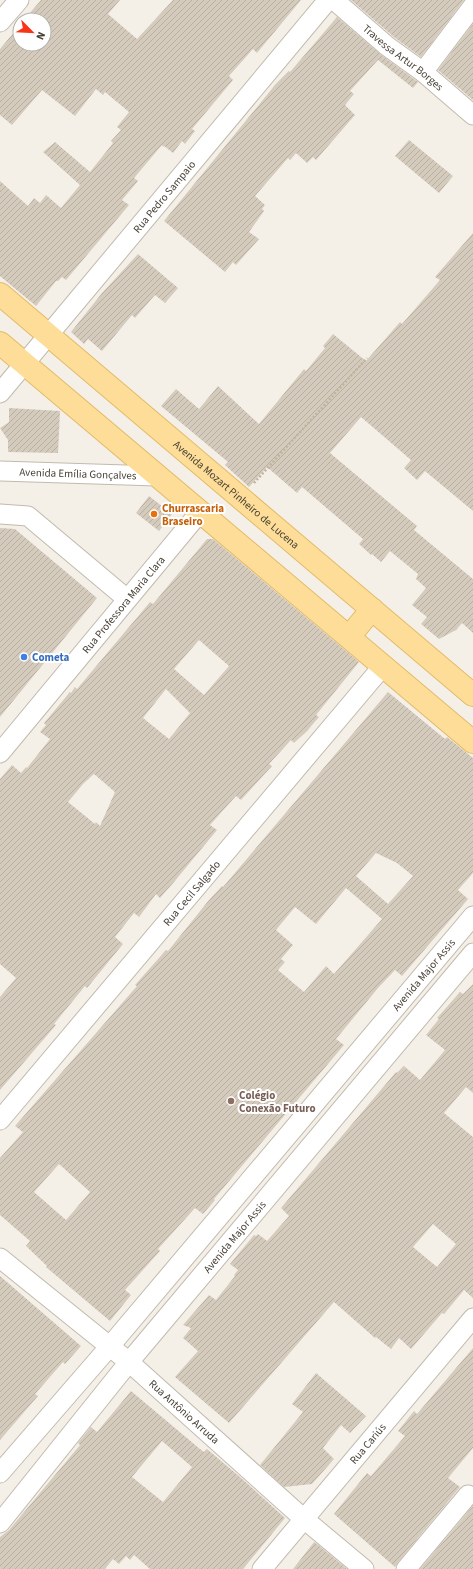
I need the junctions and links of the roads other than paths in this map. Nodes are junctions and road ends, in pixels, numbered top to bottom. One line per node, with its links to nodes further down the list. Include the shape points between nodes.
1 (19, 0): 5 (street)
2 (328, 0): 9 (street, Rua Pedro Sampaio)
3 (334, 0): 6 (street, Travessa Artur Borges, via 387,46)
4 (473, 6): 6 (street)
5 (0, 22)
6 (423, 72): 7 (street, Travessa Artur Borges)
7 (473, 115)
8 (0, 294): 9 (main road, Avenida Mozart Pinheiro de Lucena)
9 (48, 335): 11 (street, Rua Pedro Sampaio); 18 (main road, Avenida Mozart Pinheiro de Lucena)
10 (0, 343): 11 (main road)
11 (25, 364): 12 (street, Rua Pedro Sampaio); 14 (main road)
12 (0, 393)
13 (0, 471): 14 (street, Avenida Emília Gonçalves)
14 (157, 476): 15 (main road)
15 (200, 512): 17 (street, Rua Professora Maria Clara); 19 (main road)
16 (0, 514): 17 (street, via 28,516)
17 (128, 599): 23 (street, Rua Professora Maria Clara)
18 (372, 609): 19 (main road); 21 (main road, Avenida Mozart Pinheiro de Lucena)
19 (348, 637): 20 (main road)
20 (383, 666): 22 (main road); 28 (street, Rua Cecil Salgado)
21 (473, 695)
22 (473, 742)
23 (0, 753)
24 (473, 916): 26 (street, Avenida Major Assis)
25 (473, 952): 27 (street, Avenida Major Assis)
26 (374, 1033): 27 (street); 31 (street, Avenida Major Assis)
27 (392, 1049): 32 (street, Avenida Major Assis)
28 (0, 1120)
29 (0, 1258): 31 (street, Rua Antônio Arruda)
30 (473, 1318): 35 (street, Rua Cariús)
31 (110, 1346): 32 (street, Rua Antônio Arruda); 33 (street, Avenida Major Assis)
32 (130, 1362): 35 (street, Rua Antônio Arruda); 36 (street, Avenida Major Assis)
33 (0, 1473)
34 (468, 1495): 39 (street)
35 (304, 1519): 37 (street, Rua Cariús); 38 (street, Rua Antônio Arruda)
36 (0, 1524)
37 (262, 1569)
38 (364, 1569)
39 (406, 1569)

